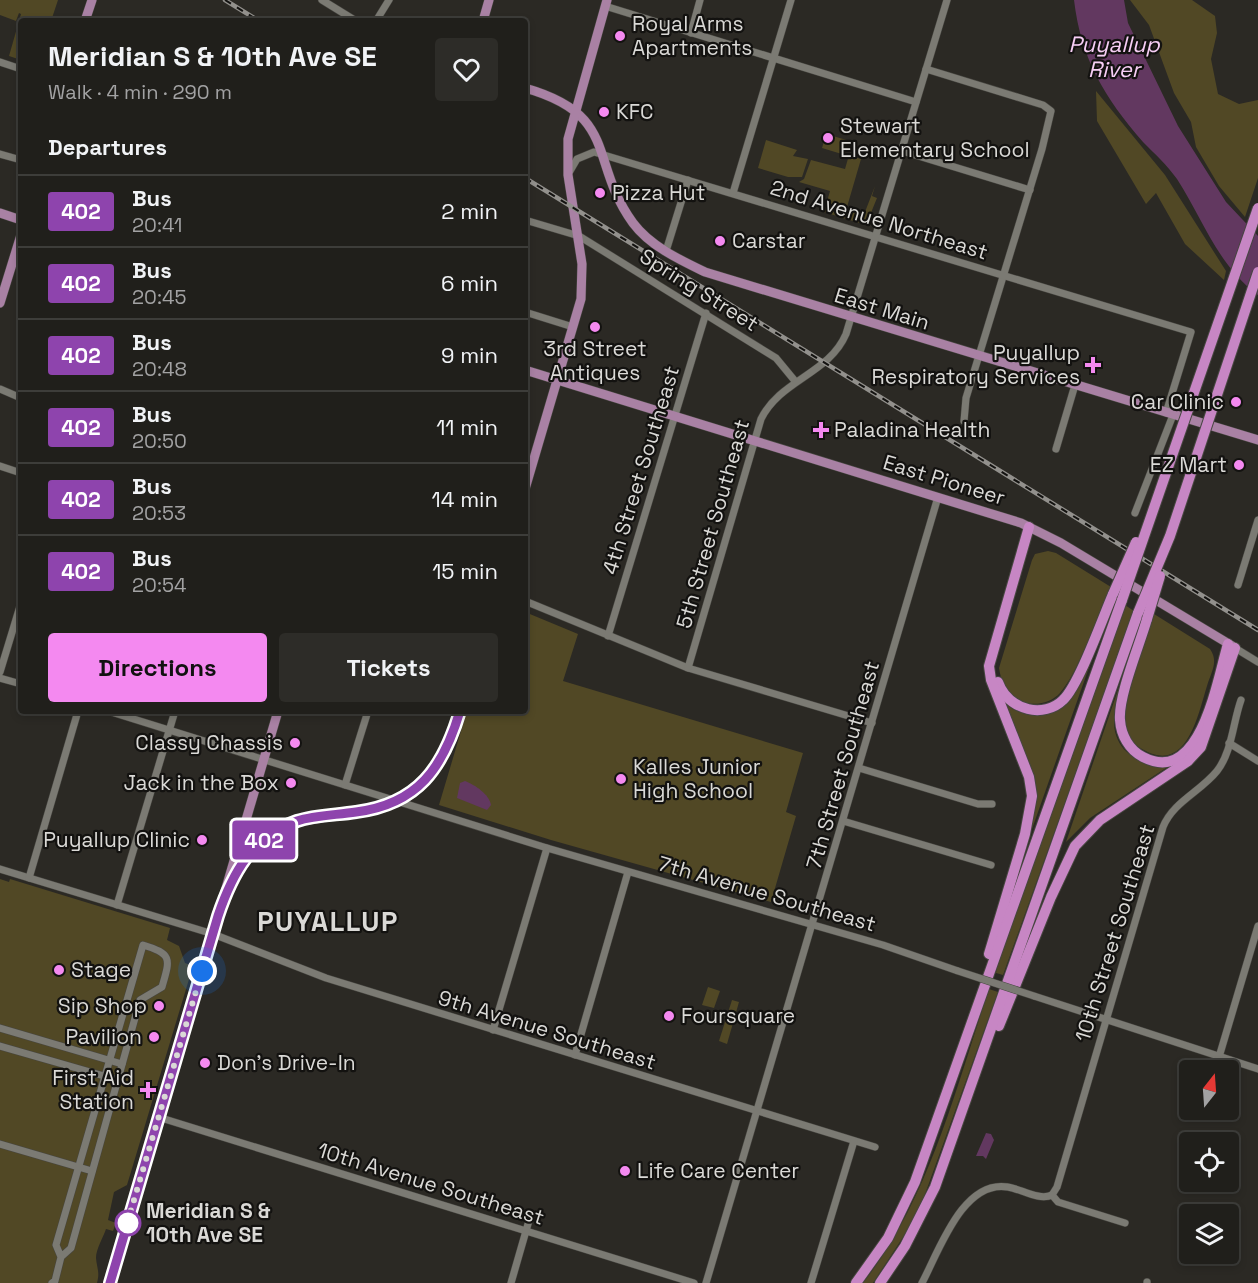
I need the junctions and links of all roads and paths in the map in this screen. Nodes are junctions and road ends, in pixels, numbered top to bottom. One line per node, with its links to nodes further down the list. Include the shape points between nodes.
1 (92, 0): 9 (main road)
2 (322, 0): 10 (street)
3 (389, 0): 11 (street)
4 (489, 0): 12 (main road)
5 (700, 0): 13 (street)
6 (791, 0): 14 (street)
7 (947, 0): 17 (street, 5th Street Southeast)
8 (606, 3): 13 (street); 20 (main road)
9 (87, 18)
10 (351, 18)
11 (378, 18)
12 (484, 18)
13 (691, 33): 14 (street)
14 (773, 58): 19 (street); 28 (street)
15 (0, 63): 16 (street)
16 (18, 68)
17 (926, 69): 19 (street, 5th Street Southeast); 27 (street, via 1050,109)
18 (528, 89): 20 (main road)
19 (916, 102): 21 (street, 5th Street Southeast)
20 (575, 109): 23 (main road, East Main, via 590,127); 25 (main road, via 568,139)
21 (902, 151): 27 (street); 34 (street, 5th Street Southeast)
22 (0, 154): 24 (street)
23 (603, 155): 25 (street, 2nd Avenue Northeast, via 589,152 580,156); 26 (street, 2nd Avenue Northeast); 36 (main road, East Main, via 628,215 640,231)
24 (18, 159)
25 (568, 175): 33 (main road)
26 (687, 180): 28 (street, 2nd Avenue Northeast); 36 (street)
27 (1030, 190): 38 (street)
28 (733, 193): 34 (street, 2nd Avenue Northeast)
29 (1258, 208): 65 (highway, bridge, via 1169,467)
30 (0, 213): 31 (main road)
31 (18, 219)
32 (528, 221): 33 (street)
33 (578, 235): 41 (street, Spring Street); 43 (main road, via 582,287)
34 (876, 236): 38 (street, 2nd Avenue Northeast); 42 (street, 5th Street Southeast)
35 (18, 245): 39 (main road)
36 (666, 251): 42 (main road, East Main, via 720,278)
37 (1258, 273): 68 (highway, bridge)
38 (1004, 275): 44 (street); 51 (street, 2nd Avenue Northeast, via 1191,332)
39 (0, 303)
40 (528, 313): 43 (street)
41 (706, 313): 47 (street, Spring Street, via 776,358); 52 (street, 4th Street Southeast)
42 (851, 318): 44 (main road, East Main); 47 (street, 5th Street Southeast, via 836,352)
43 (573, 327): 46 (main road)
44 (980, 357): 48 (main road, East Main); 53 (street, via 966,398)
45 (528, 371): 46 (main road, East Pioneer)
46 (558, 380): 52 (main road, East Pioneer); 59 (main road)
47 (795, 381): 54 (street, 5th Street Southeast, via 767,408)
48 (1075, 385): 51 (main road, East Main); 56 (street)
49 (0, 389): 50 (street)
50 (18, 397)
51 (1169, 414): 55 (main road, East Main); 61 (street)
52 (674, 415): 54 (main road, East Pioneer); 69 (street, 4th Street Southeast)
53 (964, 421)
54 (754, 440): 60 (main road, East Pioneer); 72 (street, 5th Street Southeast)
55 (1258, 440)
56 (1056, 449)
57 (0, 466): 58 (street)
58 (18, 472)
59 (528, 479)
60 (938, 497): 63 (main road, East Pioneer); 83 (street, 7th Street Southeast)
61 (1135, 513)
62 (1258, 520): 64 (street)
63 (1032, 528): 65 (highway, via 996,658 998,681 1009,700 1036,710 1062,701); 70 (main road, East Pioneer); 114 (highway, via 989,666 1029,777 1032,804)
64 (1238, 585)
65 (1117, 597): 114 (highway)
66 (528, 602): 69 (street)
67 (18, 613): 73 (street)
68 (1143, 616): 70 (highway, via 1119,718 1128,745 1153,761 1172,761 1192,748); 115 (highway)
69 (608, 636): 72 (street)
70 (1231, 646): 71 (street, East Pioneer); 115 (highway, via 1201,747 1188,761 1095,824 1069,856)
71 (1258, 662)
72 (688, 668): 83 (street)
73 (0, 672)
74 (0, 678): 75 (street)
75 (18, 683)
76 (1241, 700): 85 (street, 10th Street Southeast)
77 (77, 714): 97 (street)
78 (118, 714): 84 (street, 7th Avenue Southeast)
79 (174, 714): 84 (street)
80 (277, 714): 86 (main road)
81 (367, 714): 89 (street)
82 (459, 714): 90 (main road, via 440,763)
83 (872, 723): 88 (street, 7th Street Southeast)
84 (169, 730): 86 (street, 7th Avenue Southeast); 99 (street)
85 (1229, 743): 87 (street); 103 (street, 10th Street Southeast, via 1217,770 1169,813)
86 (264, 760): 89 (street, 7th Avenue Southeast); 98 (main road)
87 (1258, 761)
88 (859, 768): 91 (street, via 978,804); 92 (street, 7th Street Southeast)
89 (345, 785): 90 (street, 7th Avenue Southeast)
90 (398, 802): 93 (street, 7th Avenue Southeast); 98 (main road, via 368,811 298,821 281,828 247,856)
91 (992, 804)
92 (843, 820): 94 (street); 100 (street, 7th Street Southeast)
93 (547, 848): 96 (street, 7th Avenue Southeast); 105 (street)
94 (991, 865)
95 (0, 869): 97 (street, 9th Avenue Southeast)
96 (628, 872): 100 (street, 7th Avenue Southeast); 107 (street)
97 (29, 878): 99 (street, 9th Avenue Southeast)
98 (226, 891): 102 (main road)
99 (117, 905): 102 (street, 9th Avenue Southeast)
100 (813, 924): 103 (street, 7th Avenue Southeast, bridge); 116 (street, 7th Street Southeast)
101 (1258, 926): 108 (street)
102 (213, 934): 105 (street, 9th Avenue Southeast, via 326,978); 117 (main road)
103 (1106, 1020): 108 (street, 7th Avenue Southeast); 123 (street, 10th Street Southeast)
104 (0, 1028): 109 (street)
105 (493, 1030): 107 (street, 9th Avenue Southeast)
106 (0, 1046): 112 (street)
107 (575, 1055): 116 (street, 9th Avenue Southeast)
108 (1219, 1057): 111 (street, 7th Avenue Southeast)
109 (110, 1060): 110 (street); 110 (street, via 143,945 161,950 168,964 162,987 140,1000); 112 (street)
110 (122, 1064): 113 (street)
111 (1258, 1069)
112 (105, 1076): 113 (street); 121 (street)
113 (118, 1080): 122 (street)
114 (948, 1089): 134 (highway, via 903,1209)
115 (968, 1094): 135 (highway, via 922,1215)
116 (758, 1112): 118 (street, 9th Avenue Southeast); 132 (street, 7th Street Southeast)
117 (158, 1117): 126 (street, 10th Avenue Southeast); 129 (main road)
118 (854, 1141): 120 (street, 9th Avenue Southeast); 133 (street)
119 (0, 1144): 121 (street)
120 (875, 1147)
121 (79, 1167): 122 (street); 127 (street, via 56,1245)
122 (92, 1171): 127 (street, via 71,1248)
123 (1052, 1195): 125 (street, via 1058,1202); 136 (street, via 1044,1197 1001,1186 978,1192 963,1207)
124 (531, 1217): 126 (street)
125 (1125, 1223)
126 (526, 1231): 130 (street); 131 (street, 10th Avenue Southeast)
127 (62, 1257): 128 (street)
128 (52, 1283)
129 (111, 1283)
130 (511, 1283)
131 (694, 1283)
132 (706, 1283)
133 (811, 1283)
134 (856, 1283)
135 (880, 1283)
136 (922, 1283)

